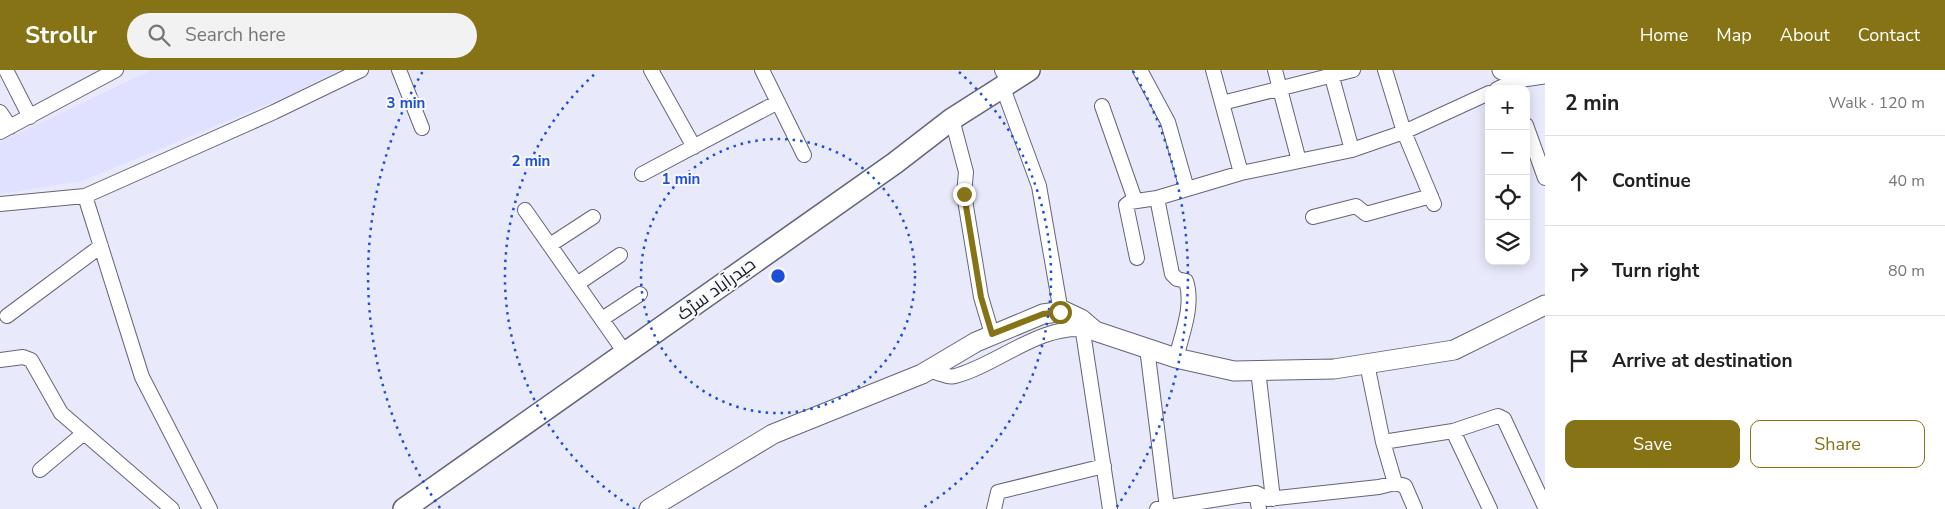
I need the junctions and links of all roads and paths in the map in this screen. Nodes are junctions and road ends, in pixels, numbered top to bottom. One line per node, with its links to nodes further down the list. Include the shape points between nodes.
1 (6, 70): 23 (street)
2 (361, 70): 37 (street)
3 (399, 70): 25 (street)
4 (651, 70): 29 (street)
5 (762, 70): 19 (street)
6 (1029, 70): 16 (main road, حیدرآباد سڑک)
7 (1140, 70): 36 (street, via 1168,122)
8 (1213, 70): 20 (street)
9 (1276, 70): 17 (street)
10 (1352, 70): 13 (street)
11 (1385, 70): 28 (street)
12 (108, 72): 23 (street)
13 (1331, 72): 17 (street); 30 (street)
14 (1545, 74): 15 (street)
15 (1512, 79)
16 (1005, 81): 24 (main road, حیدرآباد سڑک); 51 (street, via 1039,186)
17 (1280, 88): 20 (street); 32 (street)
18 (1485, 94): 28 (street)
19 (778, 102): 29 (street); 31 (street)
20 (1222, 103): 33 (street)
21 (1102, 106): 39 (street)
22 (0, 112): 26 (street)
23 (30, 117): 26 (street)
24 (952, 119): 55 (street, via 966,172 964,194 981,297); 57 (main road, حیدرآباد سڑک)
25 (422, 128)
26 (5, 129)
27 (1528, 130): 35 (street)
28 (1404, 132): 30 (street); 42 (street, via 1432,200 1366,214 1356,206)
29 (694, 147): 34 (street)
30 (1352, 150): 32 (street)
31 (804, 155)
32 (1299, 161): 33 (street)
33 (1241, 173): 36 (street)
34 (642, 174)
35 (1545, 178)
36 (1187, 189): 38 (street)
37 (85, 196): 40 (street); 45 (street)
38 (1156, 198): 39 (street); 58 (street, via 1172,274 1177,280 1186,281 1188,287 1188,305)
39 (1135, 200): 47 (street, via 1126,205)
40 (0, 204)
41 (525, 210): 44 (street)
42 (1313, 217)
43 (593, 218): 44 (street)
44 (550, 245): 48 (street)
45 (101, 246): 52 (street); 74 (street, via 142,377)
46 (620, 255): 48 (street)
47 (1137, 258)
48 (577, 284): 53 (street)
49 (640, 294): 53 (street)
50 (1545, 305): 60 (street, via 1454,350)
51 (1060, 312): 54 (street, via 1064,311); 55 (street, via 1043,314)
52 (7, 316)
53 (602, 319): 57 (street)
54 (1086, 326): 56 (street); 61 (street, via 1042,337 953,376); 66 (street)
55 (992, 334): 61 (street)
56 (1147, 348): 58 (street); 72 (street)
57 (626, 354): 75 (main road, حیدرآباد سڑک)
58 (1176, 358): 62 (street, via 1234,371)
59 (0, 360): 64 (street, via 23,357 31,360 56,408)
60 (1367, 364): 62 (street, via 1334,369); 65 (street)
61 (928, 370): 76 (street, via 773,434)
62 (1258, 370): 70 (street)
63 (1453, 431): 65 (street); 71 (street, via 1498,416 1504,419); 81 (street)
64 (84, 432): 67 (street); 73 (street)
65 (1383, 442): 68 (street)
66 (1104, 466): 77 (street, via 998,492); 78 (street)
67 (40, 470)
68 (1395, 483): 70 (street); 80 (street, via 1404,486)
69 (1256, 493): 70 (street); 72 (street); 79 (street)
70 (1273, 499)
71 (1545, 507)
72 (1162, 508)
73 (172, 509)
74 (210, 509)
75 (404, 509)
76 (648, 509)
77 (994, 509)
78 (1110, 509)
79 (1260, 509)
80 (1415, 509)
81 (1490, 509)

